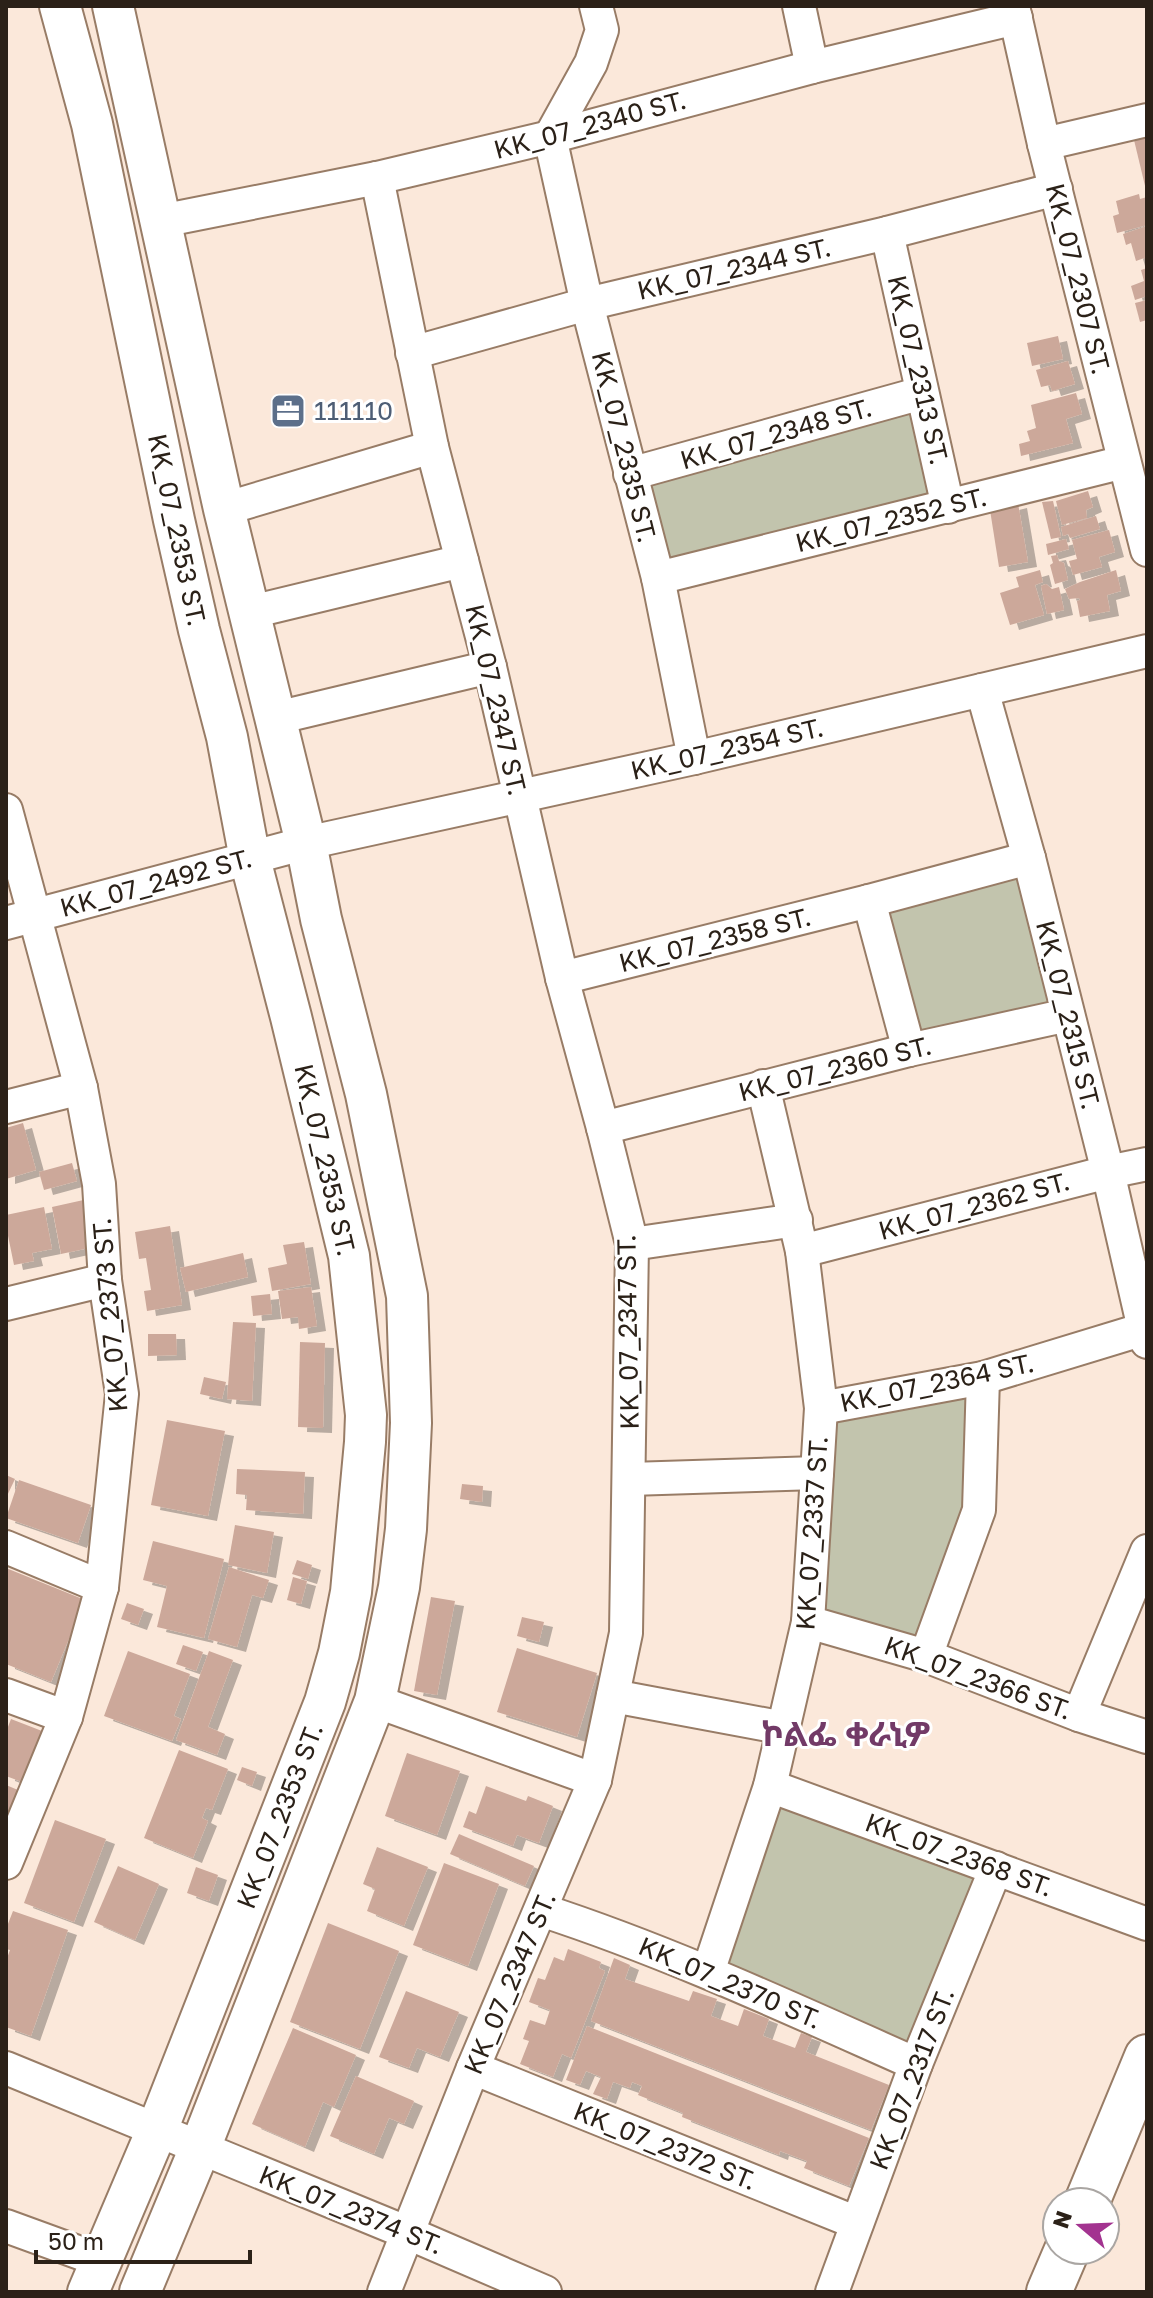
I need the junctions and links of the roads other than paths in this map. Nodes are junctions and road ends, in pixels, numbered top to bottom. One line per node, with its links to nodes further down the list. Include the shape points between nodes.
1 (60, 6): 35 (street, KK_07_2353 ST., via 92,124)
2 (113, 6): 12 (street, KK_07_2353 ST.)
3 (596, 6): 8 (street, via 602,30 591,63)
4 (799, 6): 6 (street)
5 (1015, 12): 6 (street, KK_07_2340 ST.); 9 (street, KK_07_2307 ST.)
6 (812, 67): 8 (street, KK_07_2340 ST.)
7 (1147, 120): 9 (street)
8 (550, 137): 10 (street, KK_07_2340 ST.); 14 (street, KK_07_2335 ST.)
9 (1044, 144): 11 (street, KK_07_2307 ST.)
10 (377, 178): 12 (street, KK_07_2340 ST.); 15 (street, KK_07_2347 ST.)
11 (1056, 189): 13 (street, KK_07_2344 ST.); 18 (street, KK_07_2307 ST.)
12 (161, 221): 21 (street, KK_07_2353 ST.)
13 (887, 233): 14 (street, KK_07_2344 ST.); 16 (street, KK_07_2313 ST.)
14 (587, 304): 15 (street, KK_07_2344 ST.); 19 (street, KK_07_2335 ST.)
15 (412, 353): 17 (street, KK_07_2347 ST.)
16 (922, 393): 19 (street, KK_07_2348 ST.); 20 (street, KK_07_2313 ST.)
17 (432, 447): 21 (street, KK_07_2353 ST.); 23 (street, KK_07_2347 ST.)
18 (1124, 462): 20 (street, KK_07_2352 ST.); 22 (street, KK_07_2307 ST.)
19 (630, 474): 24 (street, KK_07_2335 ST.)
20 (948, 507): 24 (street, KK_07_2352 ST.)
21 (224, 509): 25 (street, KK_07_2353 ST.)
22 (1147, 550)
23 (462, 561): 25 (street); 27 (street, KK_07_2347 ST.)
24 (658, 578): 30 (street, KK_07_2335 ST.)
25 (251, 612): 29 (street, KK_07_2353 ST.)
26 (1147, 651): 28 (street, KK_07_2354 ST.)
27 (490, 667): 29 (street); 31 (street, KK_07_2347 ST.)
28 (982, 690): 30 (street, KK_07_2354 ST.); 34 (street, KK_07_2315 ST.)
29 (276, 718): 33 (street, KK_07_2353 ST.)
30 (694, 758): 31 (street, KK_07_2354 ST.)
31 (519, 796): 33 (street, KK_07_2354 ST.); 38 (street, KK_07_2347 ST.)
32 (6, 810): 37 (street, KK_07_2373 ST.)
33 (306, 843): 35 (street, KK_07_2492 ST.); 64 (street, KK_07_2353 ST., via 407,1296 411,1423 406,1529)
34 (1029, 858): 36 (street, KK_07_2358 ST.); 39 (street, KK_07_2315 ST.)
35 (250, 859): 37 (street, KK_07_2492 ST.); 81 (street, KK_07_2353 ST., via 349,1256 365,1442 351,1592 325,1702)
36 (869, 901): 38 (street, KK_07_2358 ST.); 40 (street)
37 (21, 919): 42 (street, KK_07_2373 ST.)
38 (562, 978): 44 (street, KK_07_2347 ST.)
39 (1068, 1015): 40 (street, KK_07_2360 ST.); 46 (street, KK_07_2315 ST.)
40 (909, 1050): 41 (street, KK_07_2360 ST.)
41 (763, 1086): 44 (street, KK_07_2360 ST.); 47 (street, KK_07_2337 ST.)
42 (81, 1088): 43 (street); 50 (street, KK_07_2373 ST., via 99,1184)
43 (6, 1107)
44 (603, 1128): 48 (street, KK_07_2347 ST.)
45 (1147, 1164): 46 (street, KK_07_2362 ST.)
46 (1108, 1172): 49 (street, KK_07_2362 ST.); 52 (street, KK_07_2315 ST.)
47 (796, 1220): 48 (street); 49 (street, KK_07_2337 ST.)
48 (632, 1244): 56 (street, KK_07_2347 ST.)
49 (802, 1251): 54 (street, KK_07_2337 ST.)
50 (105, 1280): 51 (street); 59 (street, KK_07_2373 ST., via 122,1394)
51 (6, 1304)
52 (1145, 1335): 53 (street, KK_07_2364 ST.)
53 (983, 1378): 54 (street, KK_07_2364 ST.); 61 (street, via 979,1510)
54 (821, 1408): 55 (street, KK_07_2337 ST.)
55 (817, 1473): 56 (street); 60 (street, KK_07_2337 ST.)
56 (630, 1479): 63 (street, KK_07_2347 ST., via 626,1633)
57 (6, 1547): 59 (street)
58 (1147, 1551): 65 (street)
59 (102, 1587): 66 (street, KK_07_2373 ST.)
60 (808, 1622): 61 (street, KK_07_2366 ST.); 67 (street, KK_07_2337 ST.)
61 (926, 1656): 65 (street, KK_07_2366 ST.)
62 (6, 1695): 66 (street)
63 (613, 1696): 67 (street); 69 (street, KK_07_2347 ST.)
64 (375, 1701): 69 (street); 82 (street, KK_07_2353 ST.)
65 (1079, 1715): 68 (street, KK_07_2366 ST.)
66 (66, 1717): 71 (street, KK_07_2373 ST.)
67 (784, 1728): 70 (street, KK_07_2337 ST.)
68 (1147, 1737)
69 (595, 1780): 73 (street, KK_07_2347 ST.)
70 (770, 1786): 72 (street, KK_07_2368 ST.); 75 (street, KK_07_2337 ST.)
71 (6, 1863)
72 (996, 1868): 74 (street, KK_07_2368 ST.); 77 (street, KK_07_2317 ST.)
73 (541, 1910): 75 (street, KK_07_2370 ST.); 79 (street, KK_07_2347 ST.)
74 (1147, 1924)
75 (708, 1972): 77 (street, KK_07_2370 ST.)
76 (1147, 2057): 83 (main road)
77 (916, 2064): 85 (street, KK_07_2317 ST.)
78 (6, 2068): 81 (street, KK_07_2374 ST.)
79 (473, 2068): 85 (street, KK_07_2372 ST.); 87 (street, KK_07_2347 ST.)
80 (1147, 2122): 84 (main road)
81 (157, 2130): 82 (street, KK_07_2374 ST.); 90 (street, KK_07_2353 ST.)
82 (200, 2148): 87 (street, KK_07_2374 ST.); 91 (street, KK_07_2353 ST.)
83 (1094, 2186)
84 (1121, 2186)
85 (857, 2223): 94 (street, KK_07_2317 ST.)
86 (6, 2226): 90 (street)
87 (408, 2233): 92 (street, KK_07_2347 ST.); 93 (street, KK_07_2374 ST.)
88 (1060, 2266): 95 (main road)
89 (1088, 2266): 96 (main road)
90 (95, 2276)
91 (140, 2292)
92 (384, 2292)
93 (545, 2292)
94 (832, 2292)
95 (1049, 2292)
96 (1077, 2292)

